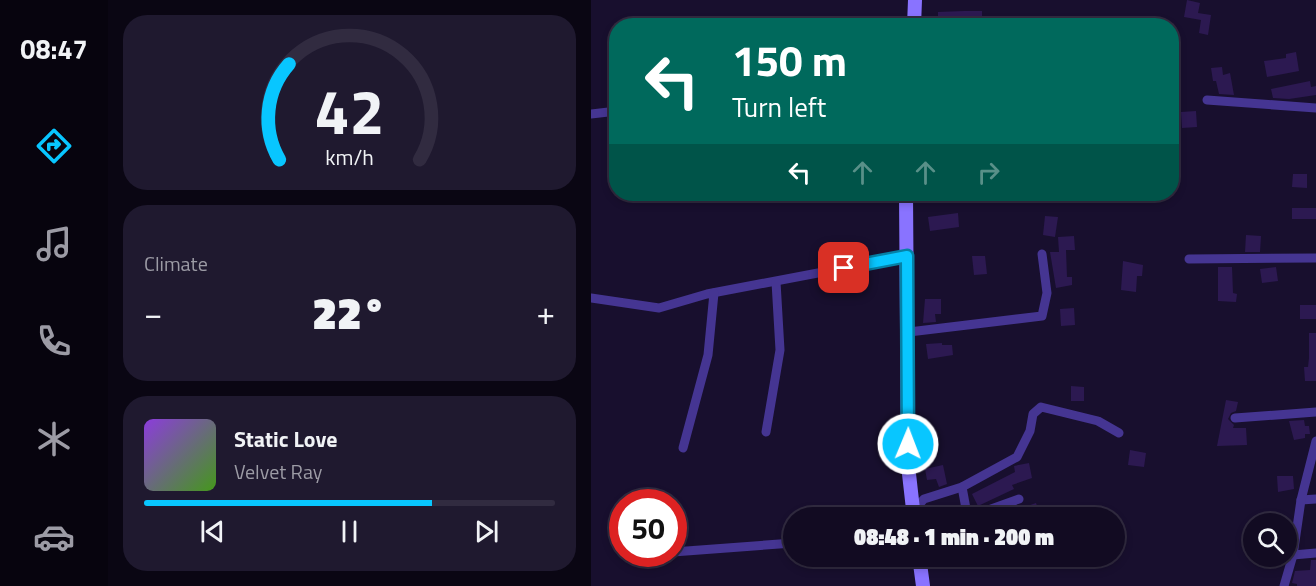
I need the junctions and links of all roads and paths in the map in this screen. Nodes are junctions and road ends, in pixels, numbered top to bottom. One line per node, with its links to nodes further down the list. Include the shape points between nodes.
1 (915, 0): 2 (main road)
2 (914, 18)
3 (1207, 100): 4 (street)
4 (1316, 108)
5 (609, 112): 6 (street)
6 (591, 114)
7 (906, 201): 9 (main road)
8 (1042, 254): 15 (street, via 1047,293 1043,316)
9 (907, 256): 12 (street); 15 (main road)
10 (1316, 258): 11 (street)
11 (1189, 259)
12 (776, 282): 13 (street); 18 (street, via 780,350)
13 (714, 293): 14 (street, via 659,309); 21 (street, via 708,355)
14 (591, 298)
15 (909, 332): 26 (main road, via 908,465)
16 (1316, 411): 17 (street)
17 (1235, 418)
18 (766, 432)
19 (1119, 433): 22 (street, via 1098,421 1041,407 1033,414 1030,431 1017,456)
20 (1316, 441): 25 (street)
21 (683, 448)
22 (962, 487): 23 (street, via 967,514); 27 (street, via 924,499)
23 (1019, 499)
24 (1316, 499): 25 (street)
25 (1301, 500): 28 (street)
26 (912, 507)
27 (918, 507)
28 (1297, 528)
29 (783, 544): 30 (street)
30 (687, 551)
31 (1316, 553): 32 (street)
32 (1297, 555)
33 (920, 567): 35 (main road)
34 (1290, 567): 36 (street)
35 (923, 586)
36 (1284, 586)

